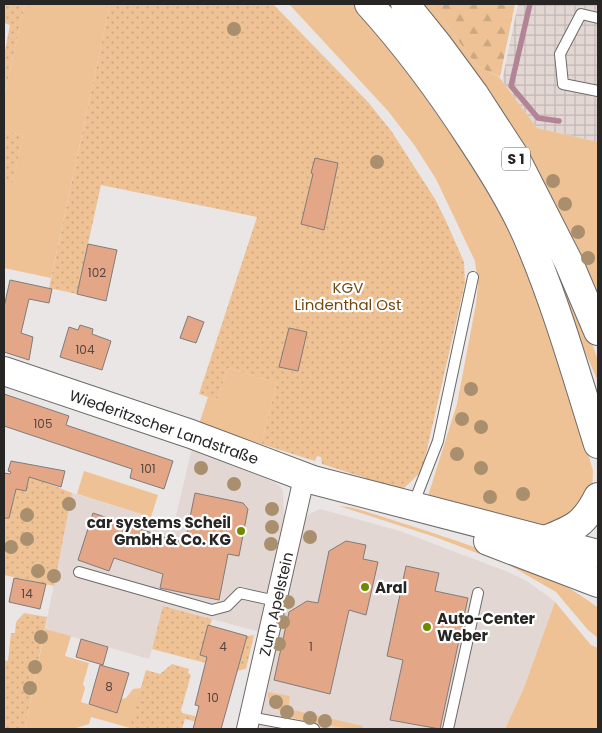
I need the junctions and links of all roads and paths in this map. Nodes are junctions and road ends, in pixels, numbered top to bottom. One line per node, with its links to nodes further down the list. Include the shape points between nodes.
1 (369, 4): 8 (street, S 1, via 452,109 492,170 526,234 561,328)
2 (404, 4): 6 (street, S 1, via 474,94 515,157 569,263)
3 (598, 18): 4 (lane, via 582,14 560,54 563,84)
4 (598, 91)
5 (473, 276): 11 (lane, via 438,441)
6 (598, 332)
7 (4, 371): 9 (street, Wiederitzscher Landstraße, via 192,434)
8 (598, 444)
9 (314, 481): 11 (street, Wiederitzscher Landstraße); 15 (street, Wiederitzscher Landstraße, via 366,504 484,540); 17 (street, Zum Apelstein)
10 (598, 497): 12 (street, via 581,524)
11 (413, 506): 12 (street, Wiederitzscher Landstraße)
12 (545, 540): 13 (street, Wiederitzscher Landstraße)
13 (598, 554)
14 (79, 572): 17 (lane, via 212,610 226,606 240,593)
15 (598, 583)
16 (478, 592): 20 (lane)
17 (276, 601): 18 (street, Zum Apelstein)
18 (248, 723): 19 (lane)
19 (314, 729)
20 (448, 729)

